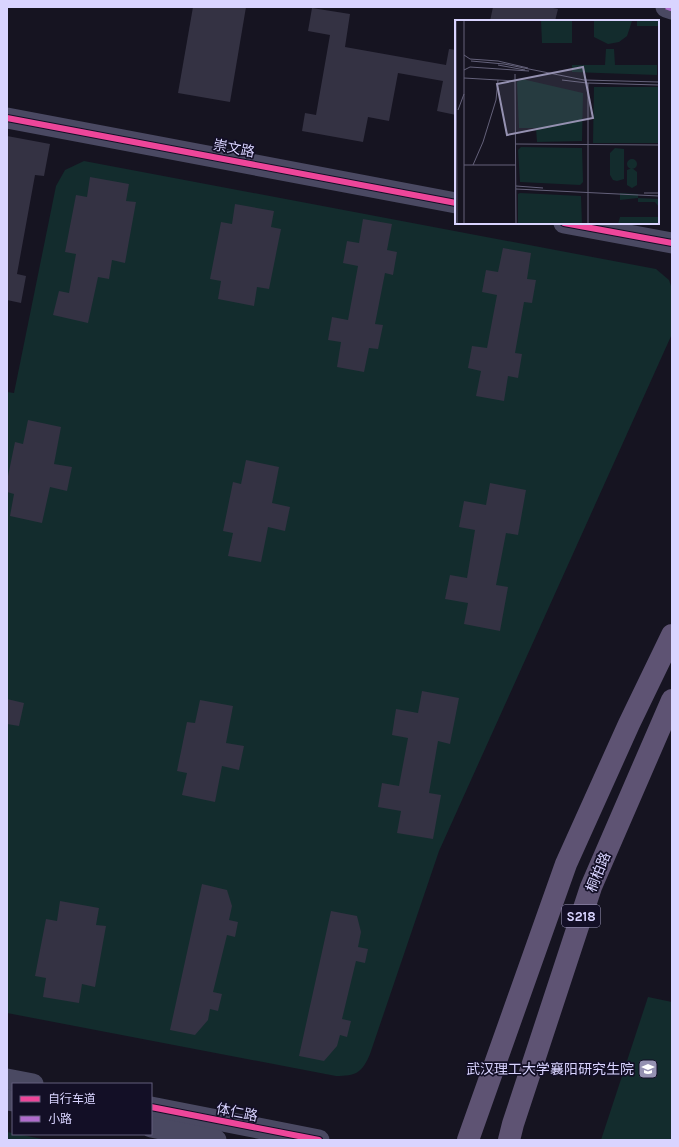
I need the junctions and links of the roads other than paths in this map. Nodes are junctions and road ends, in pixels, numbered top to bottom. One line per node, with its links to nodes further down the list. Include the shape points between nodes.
1 (666, 7): 2 (street)
2 (672, 9)
3 (7, 118): 4 (street, 崇文路)
4 (455, 203)
5 (571, 224): 6 (street)
6 (671, 239)
7 (672, 635): 15 (main road, via 566,864)
8 (672, 700): 16 (main road, 桐柏路 / S218, via 591,886)
9 (7, 1079): 10 (street)
10 (27, 1083)
11 (152, 1107): 14 (street, 体仁路)
12 (152, 1127): 13 (street)
13 (216, 1140)
14 (319, 1140)
15 (468, 1140)
16 (509, 1140)

